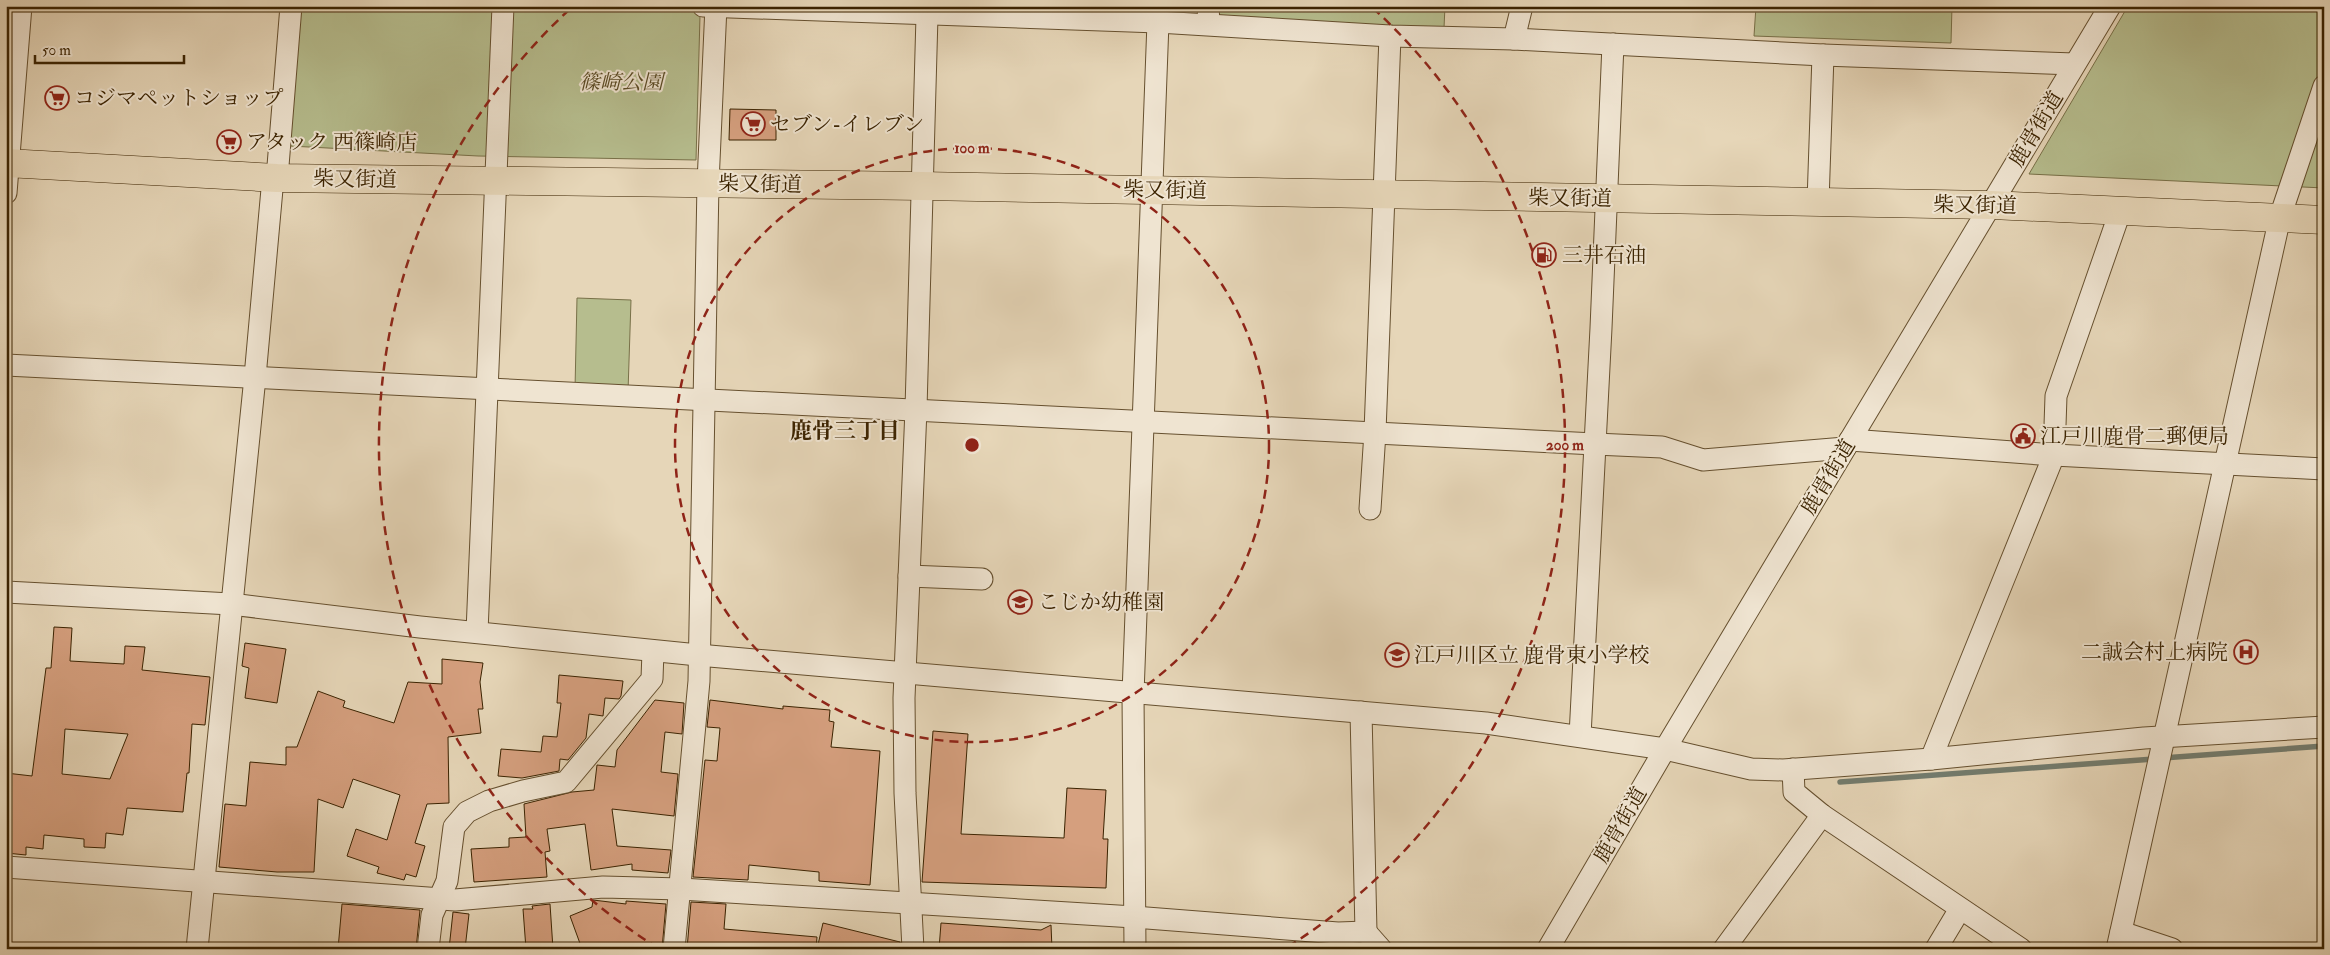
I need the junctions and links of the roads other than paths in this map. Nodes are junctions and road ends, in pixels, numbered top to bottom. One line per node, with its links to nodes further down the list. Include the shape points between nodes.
1 (21, 6): 17 (street)
2 (291, 6): 18 (street)
3 (502, 6): 19 (street)
4 (703, 6): 5 (street)
5 (716, 6): 9 (street); 20 (street)
6 (1522, 6): 12 (street)
7 (2110, 6): 15 (street, 鹿骨街道)
8 (1209, 15): 10 (street); 11 (street)
9 (928, 16): 10 (street); 21 (street)
10 (1158, 22): 22 (street)
11 (1390, 36): 12 (street); 24 (street)
12 (1514, 39): 13 (street)
13 (1613, 44): 14 (street); 25 (street)
14 (1823, 55): 15 (street); 26 (street)
15 (2074, 64): 27 (street, 鹿骨街道)
16 (2324, 86): 29 (street)
17 (8, 163): 18 (main road, 柴又街道); 23 (street)
18 (275, 178): 19 (main road, 柴又街道); 32 (street)
19 (495, 181): 20 (main road, 柴又街道); 33 (street)
20 (708, 183): 21 (main road, 柴又街道); 34 (street)
21 (922, 186): 22 (main road, 柴又街道); 35 (street)
22 (1151, 190): 24 (main road, 柴又街道); 36 (street)
23 (6, 193)
24 (1383, 194): 25 (main road, 柴又街道); 37 (street)
25 (1606, 199): 26 (main road, 柴又街道); 38 (street)
26 (1818, 202): 27 (main road, 柴又街道)
27 (1991, 205): 28 (main road, 柴又街道); 39 (street, 鹿骨街道)
28 (2121, 209): 29 (main road, 柴又街道); 40 (street, via 2056,396)
29 (2280, 218): 30 (main road, 柴又街道); 41 (street)
30 (2324, 220)
31 (6, 366): 32 (street)
32 (255, 377): 33 (street); 47 (street)
33 (485, 390): 34 (street); 48 (street)
34 (705, 399): 35 (street); 50 (street)
35 (916, 408): 36 (street); 44 (street)
36 (1142, 420): 37 (street); 52 (street)
37 (1376, 432): 38 (street); 43 (street)
38 (1595, 444): 39 (street, via 1662,447 1703,460); 55 (street)
39 (1848, 444): 40 (street); 57 (street, 鹿骨街道)
40 (2054, 456): 41 (street); 58 (street)
41 (2225, 465): 42 (street); 56 (street)
42 (2324, 468)
43 (1370, 509)
44 (909, 576): 45 (street); 51 (street)
45 (982, 579)
46 (6, 592): 47 (street)
47 (231, 604): 48 (street); 62 (street)
48 (477, 632): 49 (street)
49 (653, 651): 50 (street); 64 (street, via 652,679 566,782 489,801 468,812 454,827 447,881)
50 (698, 655): 51 (street); 63 (street, via 699,681)
51 (905, 673): 52 (street); 65 (street, via 905,793)
52 (1133, 694): 53 (street); 67 (street)
53 (1361, 712): 55 (street, via 1486,723); 68 (street)
54 (2324, 727): 56 (street)
55 (1580, 736): 57 (street)
56 (2164, 737): 58 (street); 69 (street)
57 (1665, 749): 59 (street, via 1751,769); 76 (street, 鹿骨街道)
58 (1931, 759): 59 (street)
59 (1794, 769): 60 (street, via 1794,792)
60 (1822, 815): 66 (street); 77 (street)
61 (6, 867): 62 (street)
62 (204, 880): 64 (street); 70 (street)
63 (681, 889): 64 (street, via 603,887); 65 (street); 72 (street)
64 (439, 899): 71 (street, via 432,915)
65 (912, 904): 67 (street); 73 (street)
66 (1960, 909): 78 (street); 79 (street)
67 (1134, 917): 68 (street, via 1338,933); 74 (street)
68 (1366, 932): 75 (street)
69 (2119, 940): 80 (street)
70 (197, 949)
71 (428, 949)
72 (674, 949)
73 (914, 949)
74 (1134, 949)
75 (1381, 949)
76 (1548, 949)
77 (1724, 949)
78 (1936, 949)
79 (2021, 949)
80 (2172, 949)

